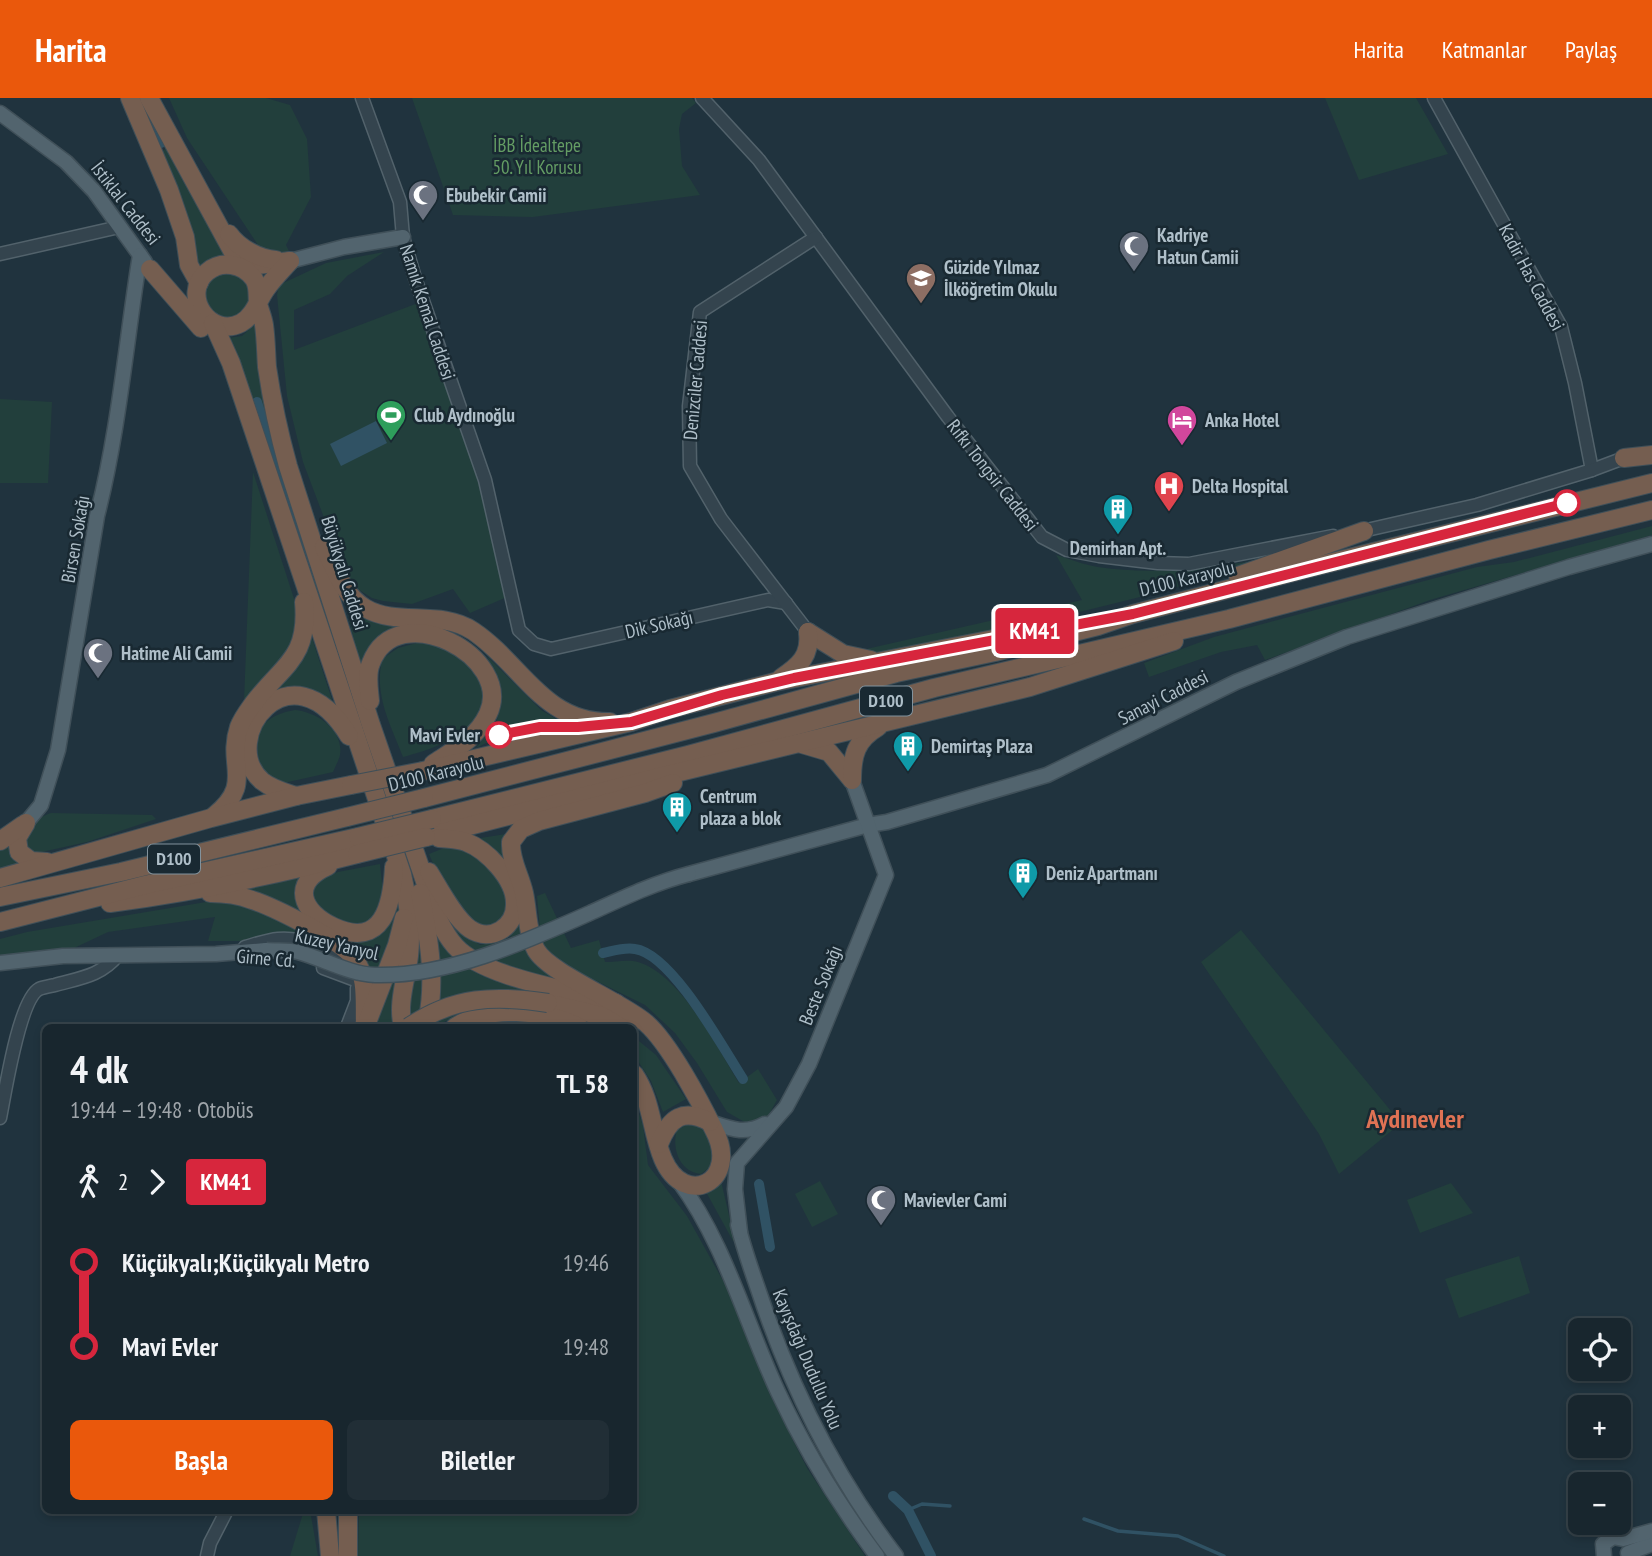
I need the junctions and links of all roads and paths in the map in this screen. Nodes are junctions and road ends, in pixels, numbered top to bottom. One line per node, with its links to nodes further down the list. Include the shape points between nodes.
1 (130, 98): 15 (highway, via 169,190 185,237 188,265)
2 (149, 98): 7 (highway, Büyükyalı Caddesi)
3 (362, 98): 10 (street, Namık Kemal Caddesi, via 400,202)
4 (702, 98): 9 (street, Rıfkı Tongsir Caddesi, via 759,160)
5 (1434, 98): 22 (street, Kadir Has Caddesi, via 1561,327)
6 (0, 113): 8 (main road, İstiklal Caddesi, via 66,162)
7 (209, 209): 12 (highway, via 235,242 269,260); 14 (highway, Büyükyalı Caddesi)
8 (119, 227): 11 (street); 13 (main road, İstiklal Caddesi)
9 (816, 236): 26 (street, Rıfkı Tongsir Caddesi, via 1042,537 1067,550 1158,564 1189,564); 29 (street, Denizciler Caddesi, via 700,312 689,406 690,466 721,519)
10 (403, 237): 12 (main road); 33 (street, Namık Kemal Caddesi, via 485,480 519,630)
11 (0, 254)
12 (290, 261): 14 (highway); 16 (highway)
13 (145, 262): 15 (highway, İstiklal Caddesi); 18 (highway, İstiklal Caddesi); 46 (main road, Birsen Sokağı, via 58,750 41,804)
14 (241, 267): 15 (highway, via 217,266); 16 (highway, Büyükyalı Caddesi, via 253,278)
15 (199, 283): 17 (highway, via 198,306)
16 (258, 301): 17 (highway, via 241,323); 24 (highway, Büyükyalı Caddesi, via 279,431)
17 (213, 323): 18 (highway)
18 (231, 363): 28 (highway)
19 (1652, 450): 21 (main road)
20 (1652, 455): 21 (highway)
21 (1623, 458): 22 (street, Rıfkı Tongsir Caddesi)
22 (1592, 470): 26 (street, Rıfkı Tongsir Caddesi, via 1477,505)
23 (1652, 483): 30 (highway, D100 Karayolu / D100)
24 (299, 495): 36 (highway, via 344,588 365,608 385,616 435,618 471,629 553,706 598,722); 38 (highway, Büyükyalı Caddesi)
25 (1652, 510): 31 (highway, D100)
26 (1364, 531): 30 (highway)
27 (1652, 544): 47 (main road, Sanayi Caddesi, via 1347,637 1236,682 1046,775)
28 (303, 583): 40 (highway); 45 (highway, via 303,640 295,658 239,727 234,796)
29 (786, 603): 32 (street, Denizciler Caddesi); 33 (street, Dik Sokağı, via 768,600 551,649)
30 (1133, 614): 34 (highway); 56 (highway, D100 Karayolu / D100, bridge, via 424,798)
31 (1229, 619): 37 (highway, via 1135,656); 50 (highway, D100, bridge, via 934,688 432,818)
32 (808, 632): 34 (highway, via 844,654); 35 (highway, via 803,663)
33 (534, 644)
34 (883, 661): 35 (highway)
35 (775, 682): 36 (highway)
36 (631, 722): 42 (highway)
37 (887, 722): 39 (highway); 43 (highway, via 856,746)
38 (371, 725): 42 (highway, via 368,673 388,641 401,634 423,634 447,641 469,655 490,686 490,711 474,735); 49 (highway, Büyükyalı Caddesi)
39 (795, 744): 41 (highway); 43 (highway, via 829,752)
40 (364, 762): 44 (highway, via 336,718 312,698 284,696 271,702 253,724 250,760 263,782); 51 (highway)
41 (714, 763): 49 (highway); 64 (highway, via 645,793 539,821 521,829 511,842 539,954)
42 (423, 771): 44 (highway, bridge)
43 (852, 780): 47 (main road)
44 (296, 796): 45 (highway)
45 (211, 818): 52 (highway)
46 (26, 823): 48 (highway); 52 (highway, via 17,838 19,852 31,860)
47 (868, 825): 53 (main road, Sanayi Caddesi); 77 (main road, Beste Sokağı, via 886,875 809,1064)
48 (0, 841)
49 (421, 844): 49 (highway, via 463,841 490,859 514,893 515,912 508,925 492,934 471,930 462,922); 50 (highway, bridge); 64 (highway, via 438,919 464,954 505,975); 70 (highway, via 432,967)
50 (358, 846): 51 (highway, via 314,873 303,892 306,906 317,917 354,933 369,931 383,916 391,897); 55 (highway, via 281,873); 58 (highway, D100, via 145,885)
51 (395, 853): 57 (highway)
52 (50, 862): 54 (highway)
53 (689, 874): 60 (main road, Kuzey Yanyol, bridge, via 661,881 487,955 426,970 374,975 297,952)
54 (0, 878)
55 (169, 896): 58 (highway); 65 (highway, via 237,895 346,949 364,980)
56 (0, 897)
57 (407, 908): 67 (highway, via 389,967); 68 (highway, via 410,942 401,995)
58 (37, 912): 59 (highway, D100)
59 (0, 922)
60 (216, 954): 61 (main road, Kuzey Yanyol); 63 (street, Girne Cd., via 298,959); 63 (street, via 279,939 304,941 341,957 351,966)
61 (118, 956): 62 (main road, Kuzey Yanyol); 78 (street, via 92,975 38,990 26,1005)
62 (0, 963)
63 (355, 980): 66 (street)
64 (616, 1003): 75 (highway, via 646,1022)
65 (359, 1024)
66 (359, 1024)
67 (360, 1024)
68 (402, 1024)
69 (414, 1024): 73 (highway, bridge, via 473,999 509,998 548,1003)
70 (426, 1024)
71 (462, 1024): 72 (highway, via 482,1015 509,1012)
72 (572, 1024)
73 (622, 1024)
74 (637, 1032): 75 (highway)
75 (678, 1067): 79 (highway)
76 (637, 1081): 80 (highway)
77 (783, 1112): 79 (main road, via 753,1131); 83 (main road, Beste Sokağı, via 737,1163)
78 (0, 1118)
79 (710, 1122): 80 (highway, via 696,1115 679,1117); 81 (highway)
80 (659, 1144): 82 (highway, via 668,1170)
81 (723, 1159): 82 (highway, via 710,1181 692,1186); 83 (main road, Kayışdağı Dudullu Yolu)
82 (678, 1180): 94 (main road, Kayışdağı Dudullu Yolu, via 710,1232 807,1450)
83 (740, 1232): 95 (main road, Kayışdağı Dudullu Yolu, via 789,1375 850,1490)
84 (225, 1514): 92 (street)
85 (320, 1514): 90 (highway)
86 (326, 1514): 90 (highway)
87 (348, 1514): 93 (highway)
88 (1652, 1531): 91 (main road)
89 (1652, 1544): 91 (main road)
90 (329, 1548)
91 (1626, 1549): 96 (main road, via 1613,1537 1602,1548)
92 (207, 1556)
93 (348, 1556)
94 (877, 1556)
95 (896, 1556)
96 (1604, 1556)

